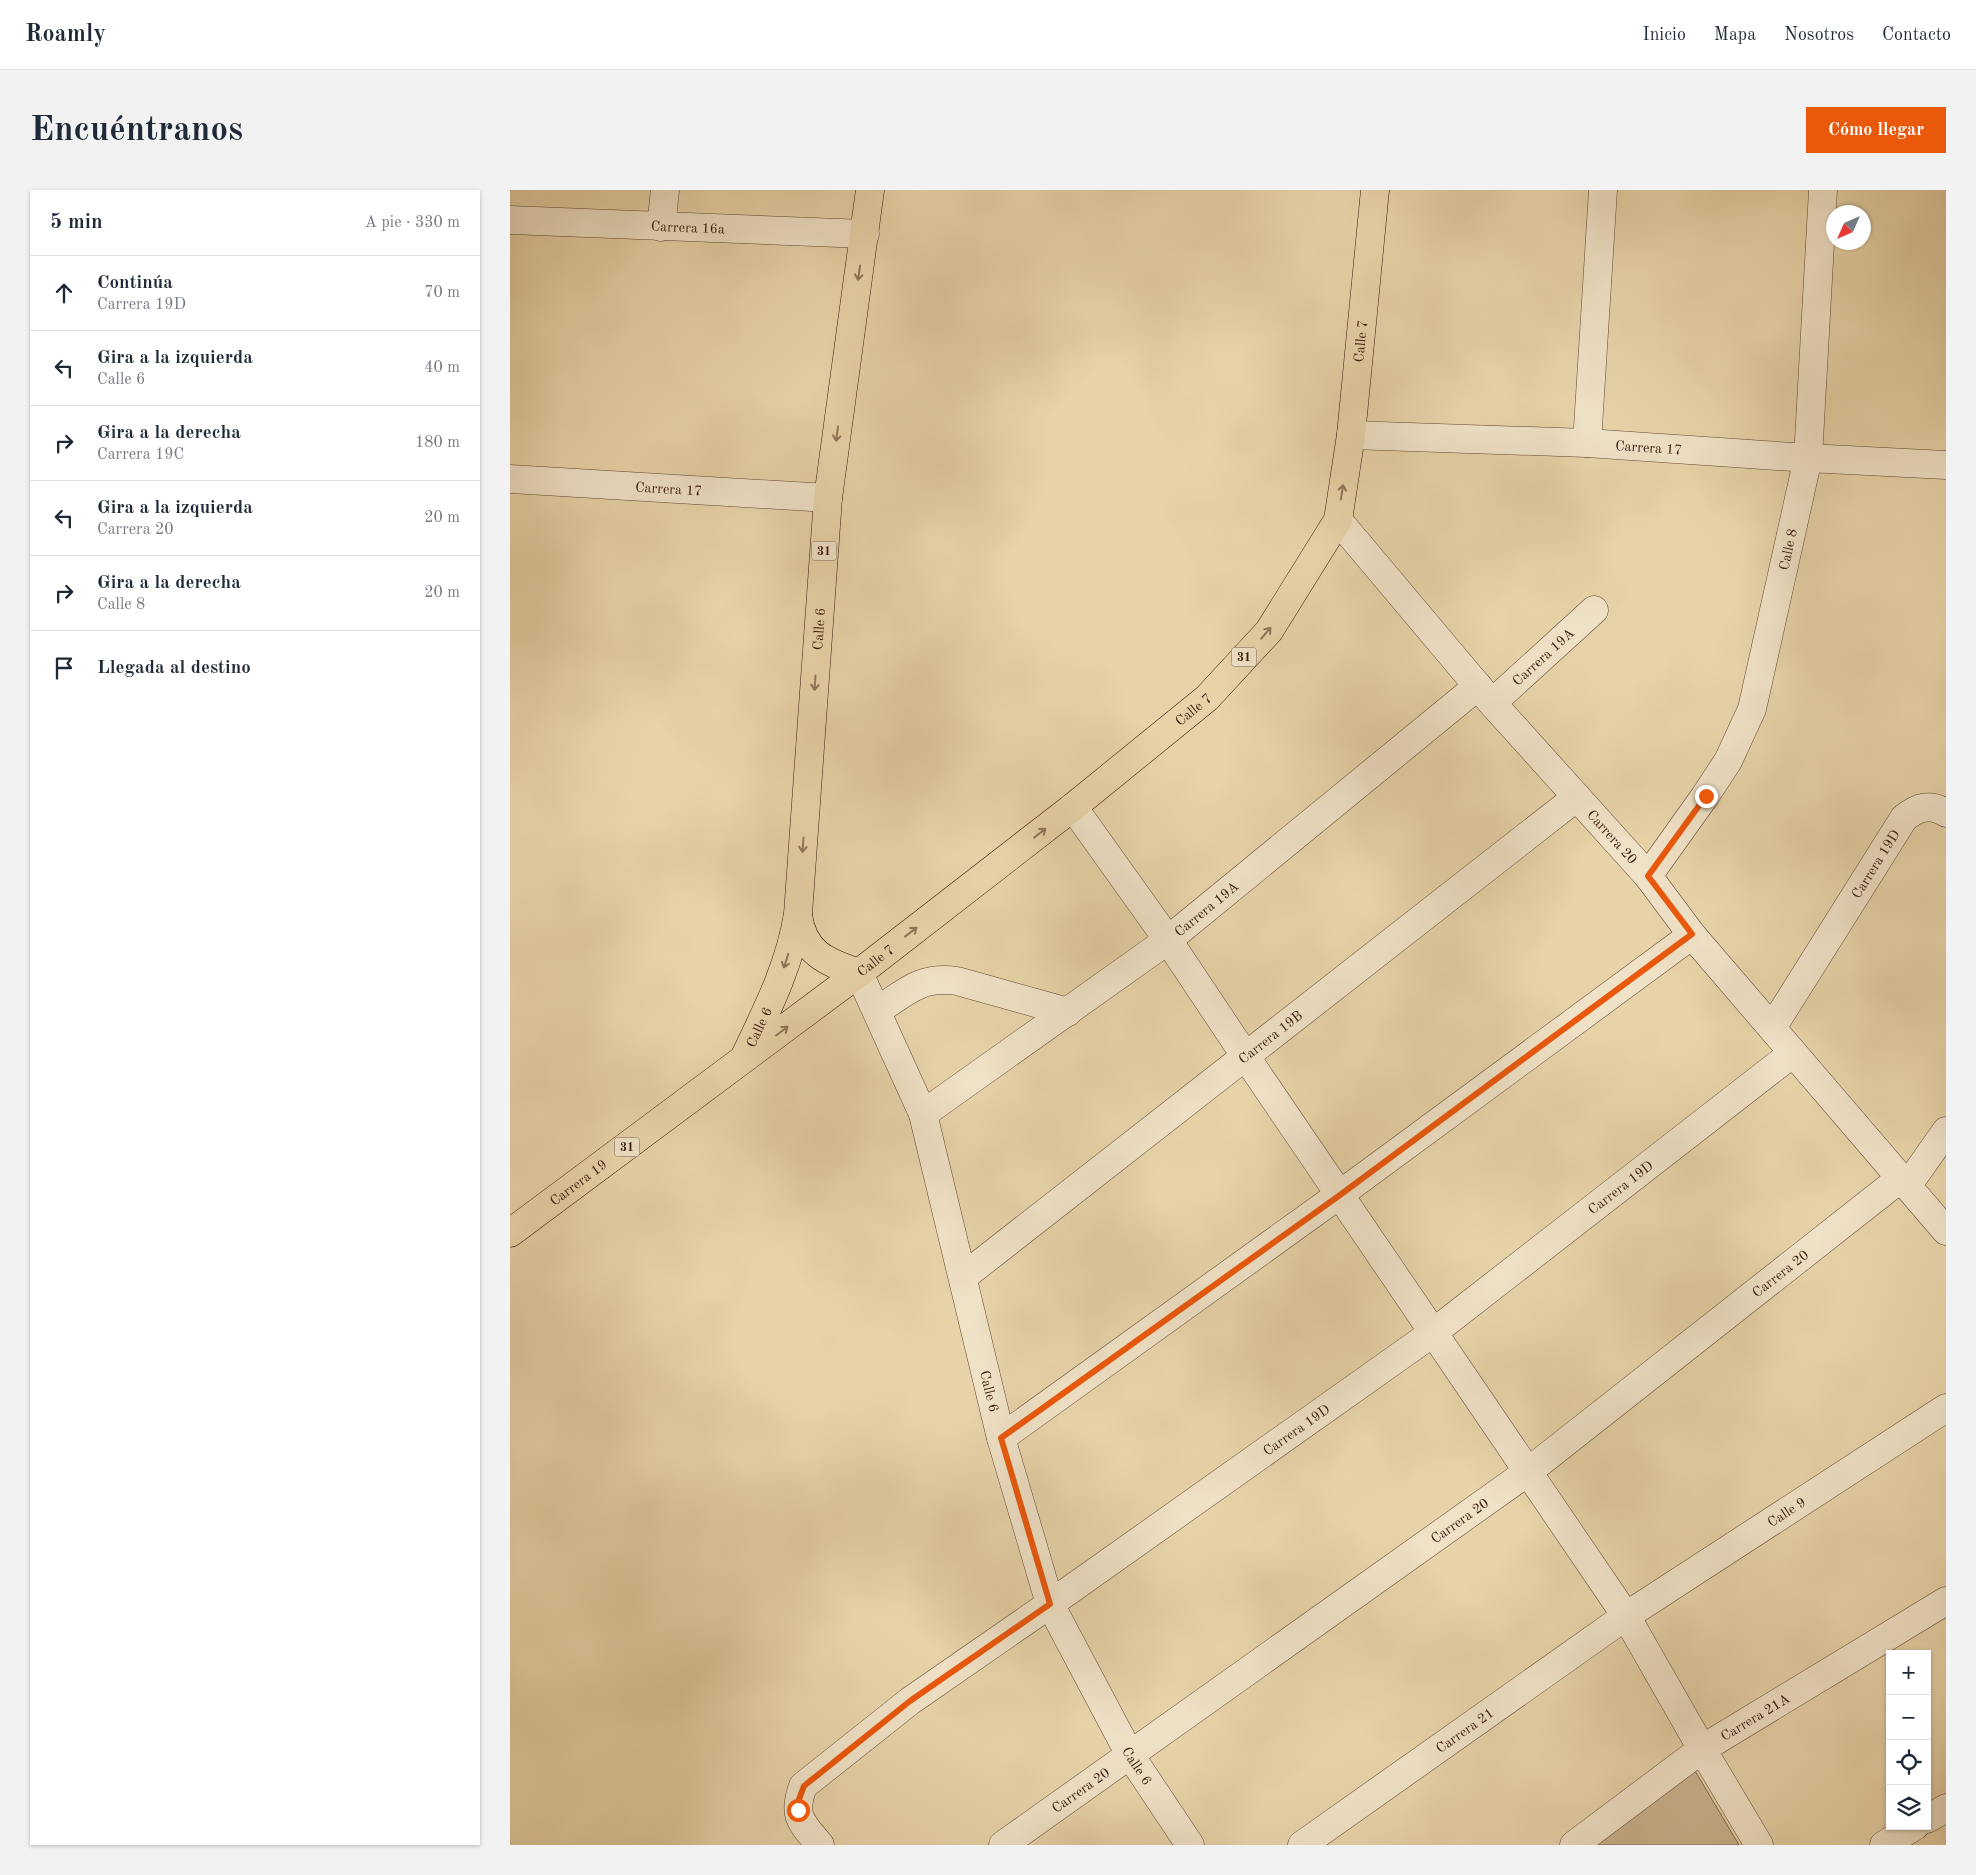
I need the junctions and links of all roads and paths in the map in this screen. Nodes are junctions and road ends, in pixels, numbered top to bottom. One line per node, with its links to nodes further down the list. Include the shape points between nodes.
1 (665, 190): 7 (street)
2 (870, 190): 8 (main road, Calle 6 / 31)
3 (1375, 190): 9 (main road, Calle 7 / 31)
4 (1603, 190): 10 (street)
5 (1823, 190): 11 (street, Calle 8)
6 (510, 220): 7 (street, Carrera 16a)
7 (661, 227): 8 (street, Carrera 16a)
8 (865, 234): 14 (main road, Calle 6 / 31, one-way to 14)
9 (1351, 435): 10 (street, Carrera 17); 15 (main road, Calle 7 / 31, one-way to 9)
10 (1587, 443): 11 (street, Carrera 17)
11 (1808, 458): 12 (street, Carrera 17); 21 (street, Calle 8, via 1752,709 1728,761)
12 (1946, 465)
13 (510, 479): 14 (street, Carrera 17)
14 (828, 498): 22 (main road, Calle 6 / 31, one-way to 22)
15 (1338, 520): 17 (street, Carrera 20); 19 (main road, Calle 7 / 31, one-way to 15, via 1207,698 1269,631)
16 (1594, 610): 17 (street, Carrera 19A)
17 (1485, 695): 18 (street, Carrera 20); 24 (street, Carrera 19A)
18 (1577, 797): 21 (street, Carrera 20); 30 (street, Carrera 19B)
19 (1073, 807): 24 (street); 25 (main road, Calle 7 / 31, one-way to 19)
20 (1933, 810): 28 (street, Carrera 19D, via 1904,818 1898,826)
21 (1648, 876): 23 (street, Carrera 20)
22 (798, 914): 25 (main road, via 802,934 812,950 828,962); 31 (main road, Calle 6 / 31, one-way to 31, via 778,986)
23 (1692, 934): 28 (street, Carrera 20); 35 (street)
24 (1168, 940): 27 (street, Carrera 19A); 30 (street)
25 (859, 973): 26 (street, Calle 6); 31 (main road, Calle 7 / 31, one-way to 25)
26 (877, 1011): 27 (street, via 922,982 946,980); 32 (street, Calle 6)
27 (1068, 1012): 32 (street, Carrera 19A)
28 (1772, 1028): 29 (street, Carrera 20)
29 (1793, 1052): 34 (street, Carrera 20); 39 (street, Carrera 19D)
30 (1246, 1058): 35 (street); 38 (street, Carrera 19B)
31 (743, 1060): 37 (main road, Carrera 19 / 31)
32 (923, 1114): 38 (street, Calle 6)
33 (1946, 1131): 34 (street, Carrera 20)
34 (1905, 1182): 36 (street, Carrera 20); 42 (street, Carrera 20)
35 (1340, 1195): 39 (street); 41 (street)
36 (1946, 1231)
37 (510, 1233)
38 (963, 1277): 41 (street, Calle 6)
39 (1434, 1332): 42 (street); 44 (street, Carrera 19D)
40 (1946, 1408): 45 (street, Calle 9)
41 (1001, 1438): 44 (street, Calle 6)
42 (1529, 1471): 45 (street); 47 (street, Carrera 20)
43 (1946, 1601): 46 (street, Carrera 21A)
44 (1050, 1604): 47 (street, Calle 6); 51 (street, Carrera 19D, via 910,1701 804,1786 798,1802 800,1818)
45 (1626, 1616): 46 (street); 54 (street, Carrera 21)
46 (1702, 1749): 55 (street, Carrera 21A); 56 (street)
47 (1130, 1756): 52 (street, Carrera 20); 53 (street, Calle 6)
48 (1946, 1808): 49 (street)
49 (1931, 1817)
50 (1908, 1830): 57 (street)
51 (820, 1845)
52 (1003, 1845)
53 (1190, 1845)
54 (1302, 1845)
55 (1574, 1845)
56 (1759, 1845)
57 (1884, 1845)

